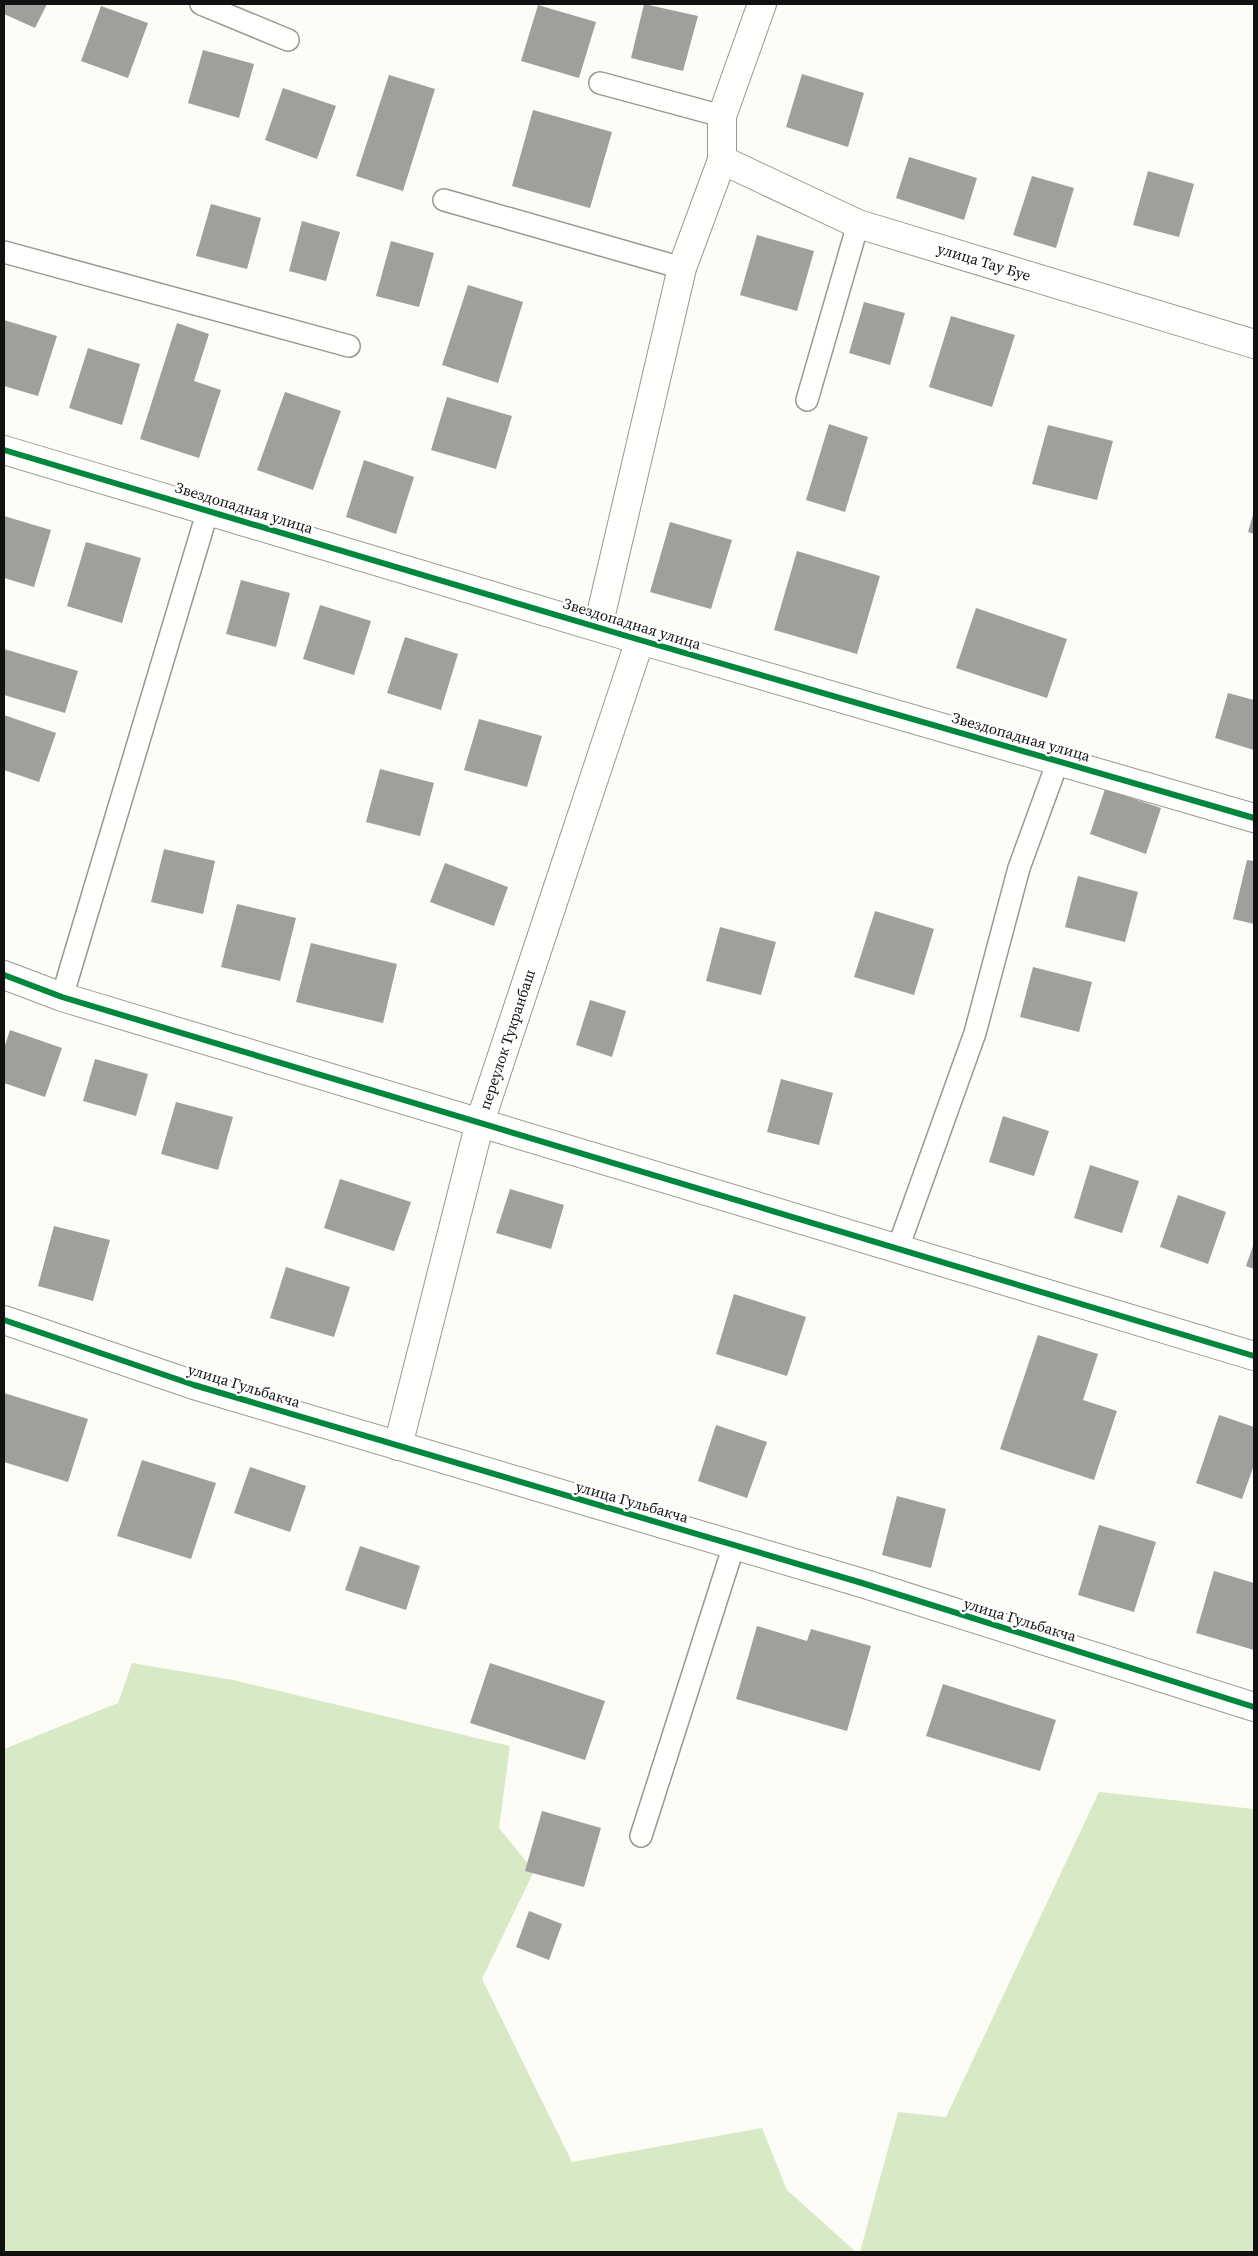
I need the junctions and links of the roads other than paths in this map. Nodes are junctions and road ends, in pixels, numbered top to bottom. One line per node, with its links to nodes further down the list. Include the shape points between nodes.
1 (201, 4): 3 (lane)
2 (762, 4): 5 (street)
3 (288, 40)
4 (600, 83): 5 (lane)
5 (722, 116): 6 (street)
6 (722, 160): 8 (street, улица Тау Буе); 10 (street)
7 (444, 200): 10 (lane)
8 (858, 224): 11 (street, улица Тау Буе); 13 (lane)
9 (4, 252): 12 (lane)
10 (682, 268): 16 (street)
11 (1254, 344)
12 (350, 346)
13 (807, 400)
14 (4, 450): 15 (street, Звездопадная улица)
15 (208, 510): 16 (street, Звездопадная улица); 21 (lane)
16 (598, 626): 17 (street, Звездопадная улица)
17 (640, 640): 18 (street, Звездопадная улица); 22 (street, переулок Тукранбаш)
18 (1058, 761): 19 (street, Звездопадная улица); 23 (lane, via 1018,868 975,1033)
19 (1254, 818)
20 (4, 975): 21 (street)
21 (62, 997): 22 (street)
22 (480, 1122): 23 (street); 26 (street, переулок Тукранбаш)
23 (898, 1248): 25 (street)
24 (4, 1320): 26 (street, улица Гульбакча, via 194,1385)
25 (1254, 1356)
26 (398, 1446): 27 (street, улица Гульбакча)
27 (734, 1545): 28 (street, улица Гульбакча); 29 (lane)
28 (1254, 1707)
29 (641, 1836)

